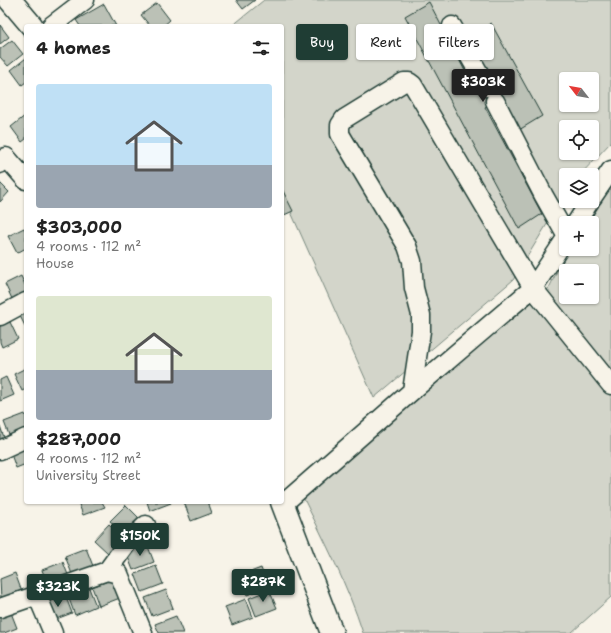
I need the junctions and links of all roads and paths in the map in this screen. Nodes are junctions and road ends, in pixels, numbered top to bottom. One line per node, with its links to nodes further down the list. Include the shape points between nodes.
1 (10, 0): 3 (main road)
2 (85, 0): 4 (street)
3 (30, 24)
4 (54, 24)
5 (472, 60): 10 (street)
6 (0, 164): 8 (street, via 6,157)
7 (611, 170): 9 (street)
8 (24, 178)
9 (599, 188)
10 (559, 223)
11 (559, 247): 12 (street)
12 (533, 288): 15 (street); 16 (street); 16 (street, via 413,85 404,82 344,119 340,126 340,134 406,246 412,261 414,288 421,315 421,331)
13 (24, 303): 14 (street)
14 (0, 316)
15 (611, 385)
16 (412, 391): 19 (street)
17 (24, 439): 18 (street)
18 (0, 450)
19 (284, 501)
20 (282, 504): 27 (main road)
21 (146, 525): 22 (street, via 128,542)
22 (108, 571): 23 (street); 26 (street, via 119,574)
23 (37, 595): 24 (street); 25 (street)
24 (0, 608)
25 (53, 633)
26 (143, 633)
27 (332, 633)

